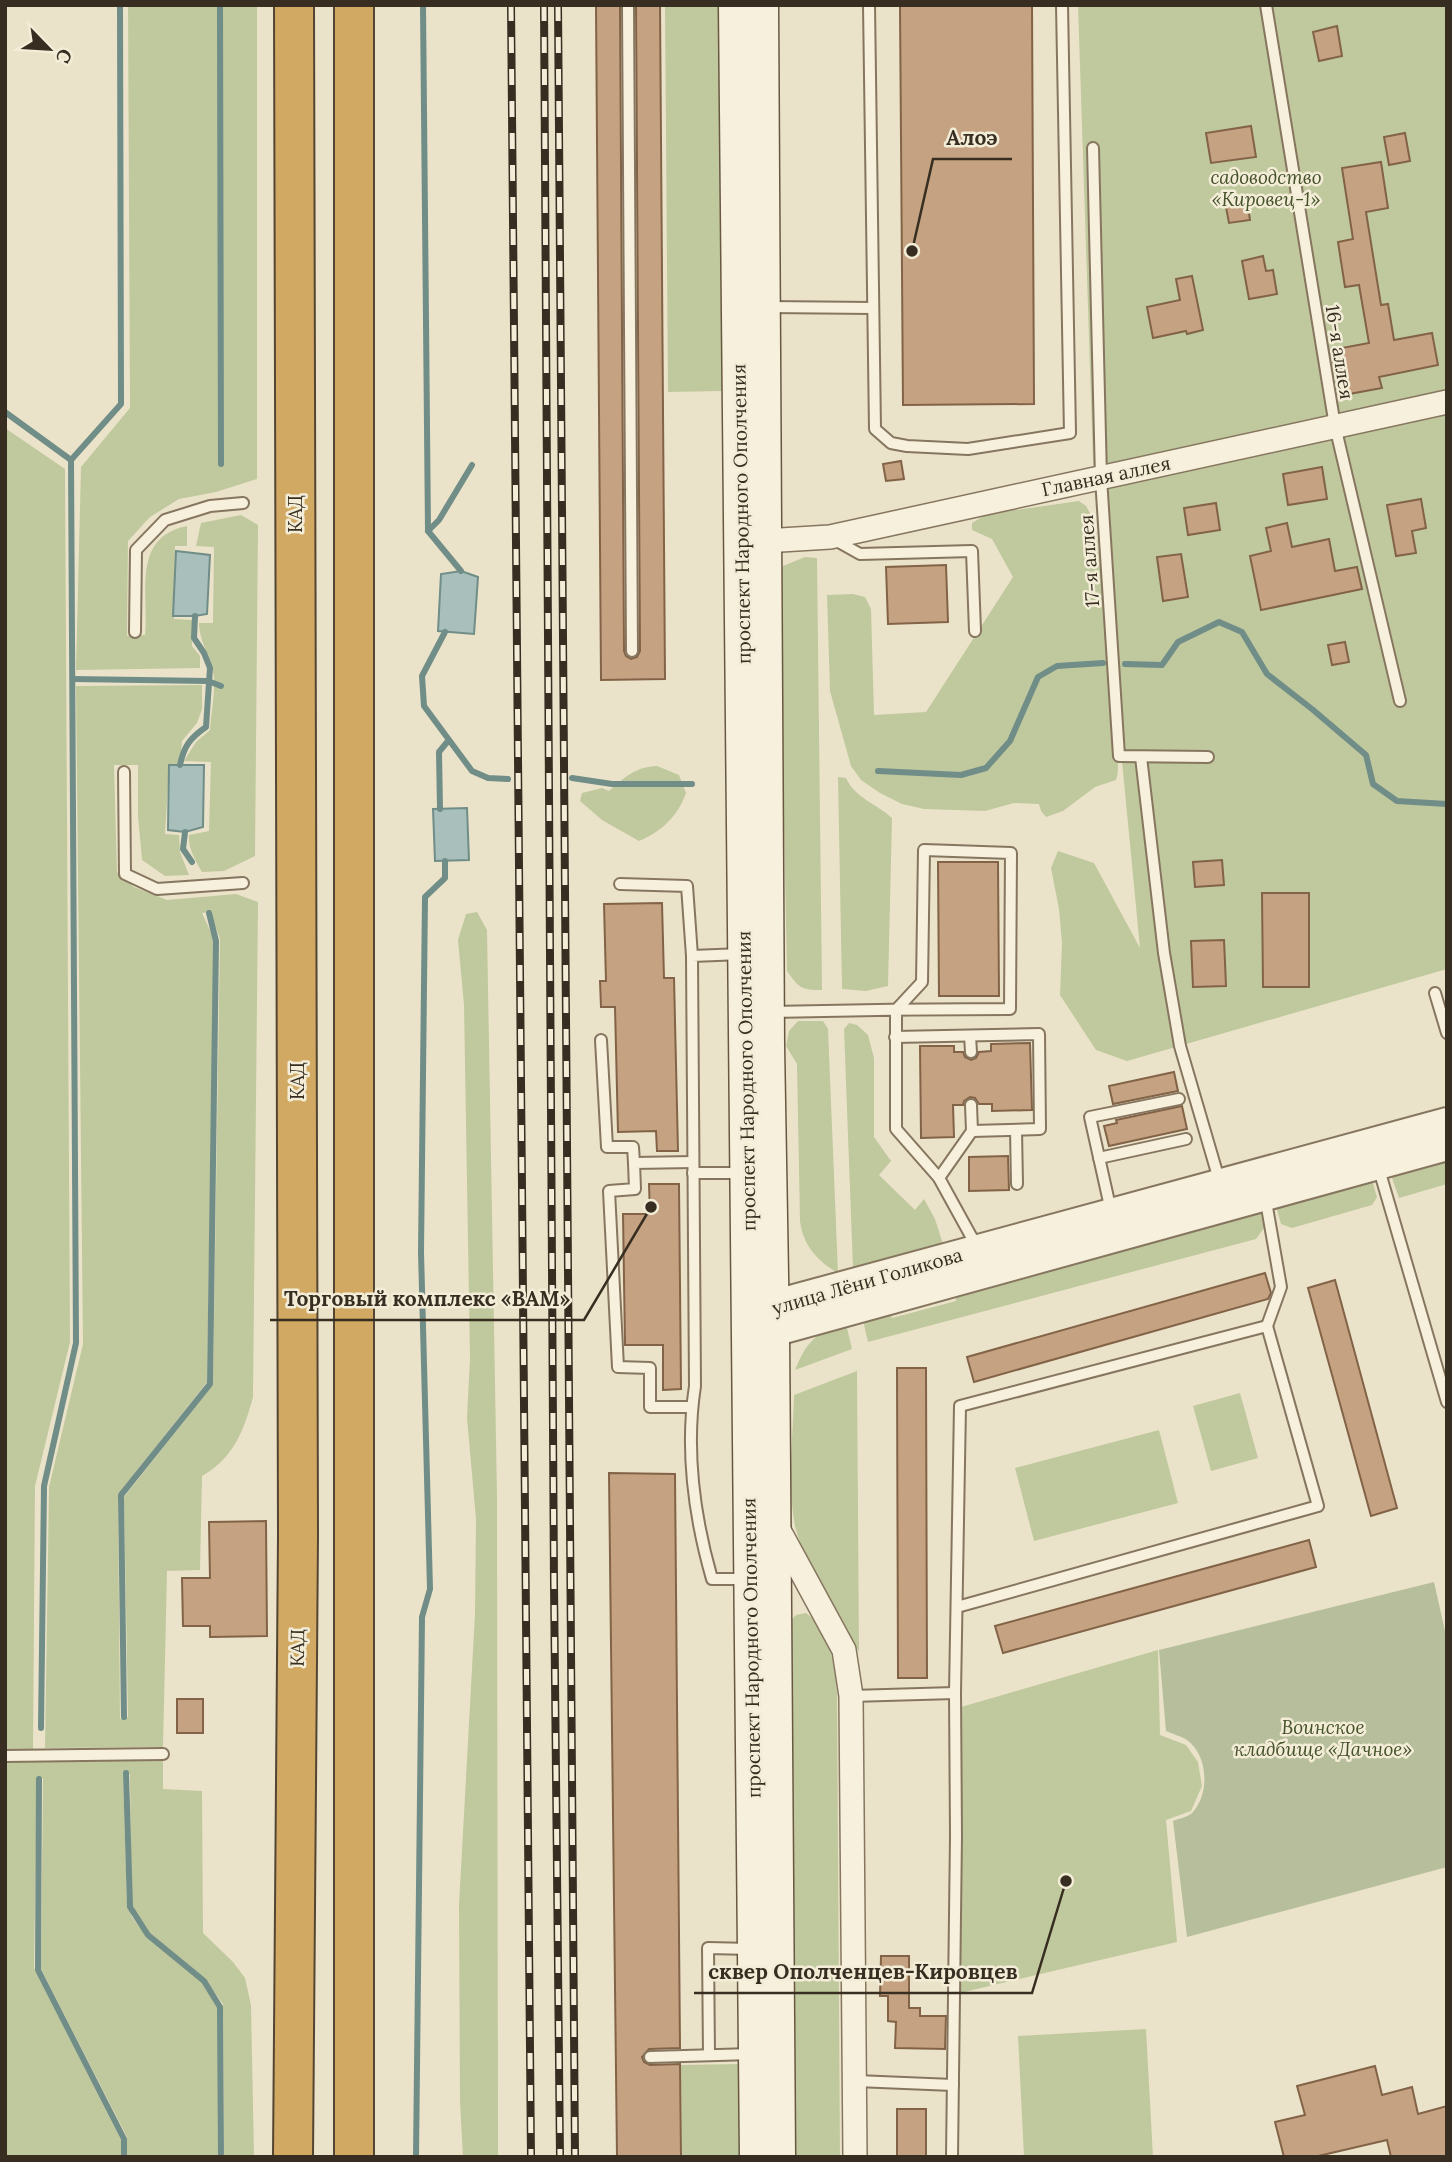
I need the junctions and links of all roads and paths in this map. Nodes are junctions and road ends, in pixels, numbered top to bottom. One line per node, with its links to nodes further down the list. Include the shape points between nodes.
1 (294, 5): 72 (highway, КАД, via 298,1549)
2 (354, 5): 73 (highway)
3 (628, 5): 20 (lane)
4 (736, 5): 27 (main road, проспект Народного Ополчения)
5 (762, 5): 10 (main road, проспект Народного Ополчения)
6 (869, 5): 11 (lane)
7 (1062, 5): 11 (lane, via 1070,433 968,449 891,443 875,429)
8 (1266, 5): 13 (lane, 16-я аллея)
9 (1093, 148): 14 (lane, 17-я аллея)
10 (762, 307): 11 (lane); 17 (main road, проспект Народного Ополчения)
11 (873, 308)
12 (1447, 402): 13 (street, Главная аллея)
13 (1335, 426): 14 (street, Главная аллея); 21 (lane, 16-я аллея)
14 (1101, 478): 16 (street, Главная аллея); 22 (lane, 17-я аллея, via 1119,756)
15 (243, 503): 19 (lane, via 210,506 166,520 136,550)
16 (830, 537): 17 (street, Главная аллея); 18 (lane, via 860,554 972,551)
17 (764, 541): 31 (main road, проспект Народного Ополчения)
18 (975, 631)
19 (135, 632)
20 (632, 651)
21 (1400, 701)
22 (1141, 757): 23 (lane); 52 (lane, via 1177,1033)
23 (1208, 757)
24 (124, 772): 25 (lane, via 125,874 157,889)
25 (243, 883)
26 (620, 884): 28 (lane, via 687,886)
27 (745, 954): 28 (lane); 48 (main road, проспект Народного Ополчения)
28 (692, 956): 47 (lane)
29 (1436, 993): 32 (lane)
30 (896, 1010): 30 (lane, via 922,982 925,850 1010,853 1010,1009); 31 (lane); 34 (lane)
31 (768, 1012): 55 (main road, проспект Народного Ополчения)
32 (1447, 1033)
33 (970, 1036): 34 (lane); 36 (lane); 40 (lane, via 1038,1034 1041,1129)
34 (895, 1037): 49 (lane, via 896,1129)
35 (601, 1040): 46 (lane, via 607,1147 633,1147)
36 (971, 1052)
37 (1179, 1099): 45 (lane, via 1090,1117)
38 (971, 1105): 41 (lane)
39 (1447, 1122): 44 (street, улица Лёни Голикова)
40 (1016, 1130): 41 (lane); 50 (lane)
41 (972, 1131): 49 (lane)
42 (1186, 1139): 45 (lane)
43 (1447, 1146): 44 (street, улица Лёни Голикова)
44 (1375, 1154): 51 (street, улица Лёни Голикова); 57 (lane)
45 (1099, 1158): 53 (lane)
46 (634, 1163): 47 (lane); 58 (lane, via 635,1188 609,1191 618,1367 650,1368 650,1407)
47 (693, 1168): 48 (lane); 58 (lane)
48 (747, 1173): 55 (main road, проспект Народного Ополчения)
49 (939, 1178): 54 (lane)
50 (1017, 1184)
51 (1262, 1185): 52 (street, улица Лёни Голикова); 56 (lane, via 1281,1287)
52 (1222, 1195): 53 (street, улица Лёни Голикова); 54 (street, улица Лёни Голикова)
53 (1112, 1214): 54 (street, улица Лёни Голикова)
54 (982, 1262): 55 (street, улица Лёни Голикова)
55 (764, 1319): 59 (main road, проспект Народного Ополчения); 60 (main road, проспект Народного Ополчения)
56 (1267, 1326): 61 (lane, via 960,1406); 61 (lane, via 1318,1506)
57 (1446, 1395)
58 (692, 1407): 60 (lane, via 692,1494 712,1579)
59 (774, 1520): 63 (street, via 844,1650); 75 (main road, проспект Народного Ополчения)
60 (751, 1579): 66 (main road, проспект Народного Ополчения)
61 (957, 1608): 62 (lane)
62 (955, 1693): 63 (lane); 71 (lane)
63 (850, 1696): 70 (street)
64 (163, 1754): 65 (lane)
65 (5, 1756)
66 (754, 1949): 67 (main road, проспект Народного Ополчения); 68 (lane, via 708,1948)
67 (755, 2054): 68 (lane); 74 (main road, проспект Народного Ополчения)
68 (709, 2055): 69 (lane)
69 (650, 2057)
70 (856, 2081): 71 (lane); 76 (street)
71 (953, 2085): 77 (lane)
72 (293, 2157)
73 (354, 2157)
74 (756, 2157)
75 (779, 2157)
76 (855, 2157)
77 (952, 2157)

